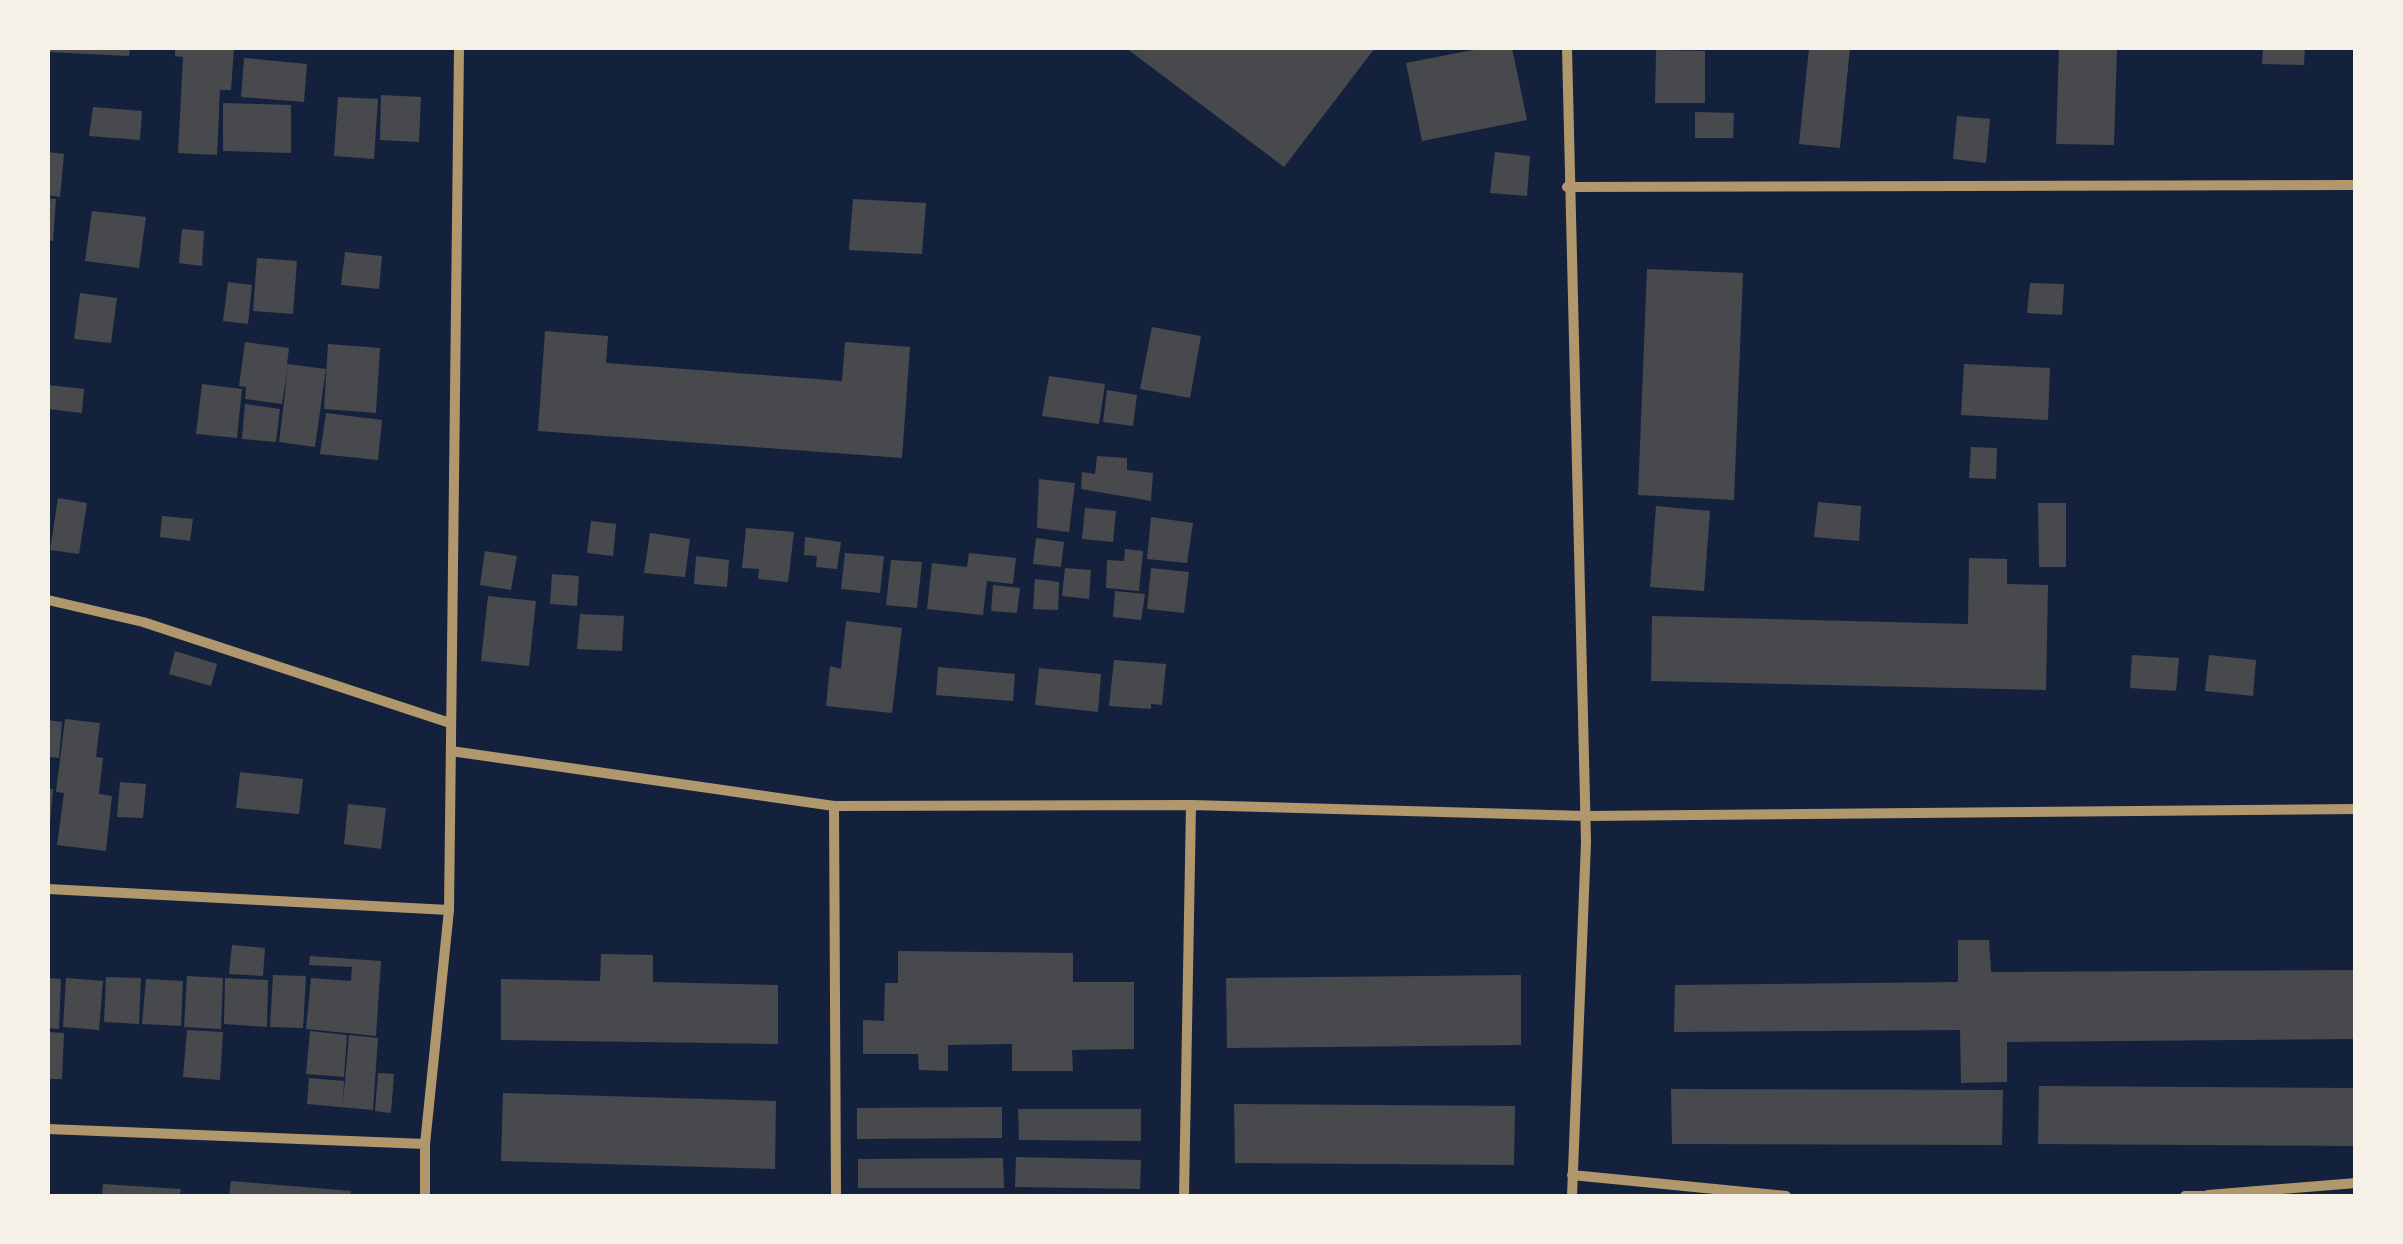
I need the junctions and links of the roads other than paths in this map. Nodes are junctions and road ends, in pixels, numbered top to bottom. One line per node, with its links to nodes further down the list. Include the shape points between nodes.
1 (459, 48): 6 (street)
2 (1567, 48): 4 (street)
3 (2356, 185): 4 (street)
4 (1567, 187): 11 (street)
5 (48, 600): 6 (street, via 143,622)
6 (450, 722): 7 (street)
7 (451, 751): 9 (street); 13 (street)
8 (1191, 805): 9 (street); 11 (street); 21 (street)
9 (834, 806): 20 (street)
10 (2356, 809): 11 (street)
11 (1586, 816): 16 (street)
12 (48, 888): 13 (street)
13 (448, 910): 15 (street)
14 (48, 1130): 15 (street)
15 (425, 1144): 19 (street)
16 (1572, 1176): 18 (street); 22 (street)
17 (2356, 1183): 25 (street)
18 (1755, 1195): 23 (street)
19 (425, 1196)
20 (836, 1196)
21 (1184, 1196)
22 (1572, 1196)
23 (1786, 1196)
24 (2185, 1196): 25 (street)
25 (2208, 1196)

